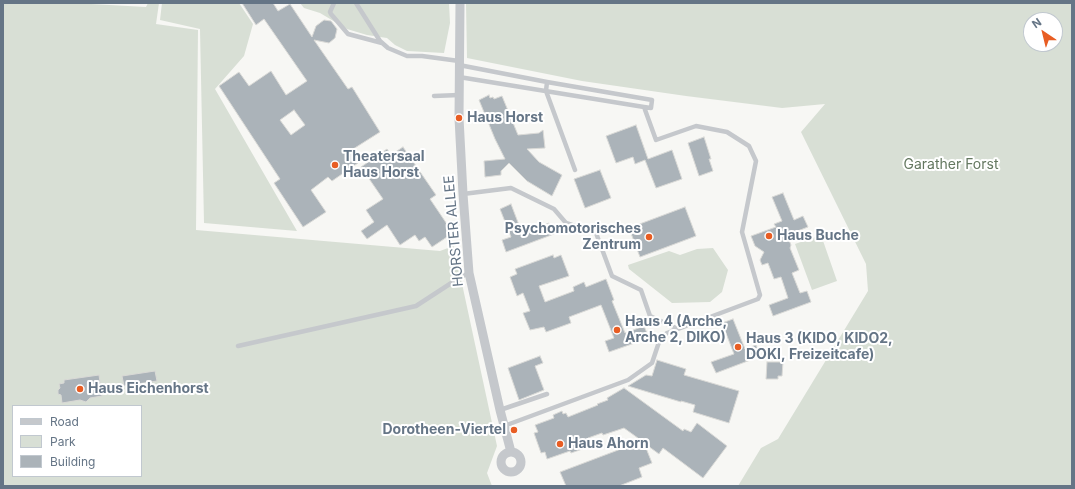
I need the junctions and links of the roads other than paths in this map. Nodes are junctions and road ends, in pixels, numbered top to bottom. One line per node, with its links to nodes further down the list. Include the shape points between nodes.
1 (334, 3): 4 (lane, via 330,12 348,34)
2 (356, 3): 4 (lane)
3 (460, 3): 5 (street, HORSTER ALLEE)
4 (382, 43): 5 (lane, via 407,56 422,56)
5 (459, 63): 6 (street, HORSTER ALLEE); 7 (lane)
6 (459, 77): 8 (lane); 9 (street, HORSTER ALLEE)
7 (547, 82): 8 (lane); 11 (lane, via 652,100 650,108)
8 (546, 90): 11 (lane); 12 (lane)
9 (459, 95): 10 (lane); 13 (street, HORSTER ALLEE)
10 (434, 96)
11 (644, 107): 15 (lane, via 656,140 696,126 727,132 749,146 756,161 742,232 760,295 758,299)
12 (575, 170)
13 (463, 194): 14 (street, HORSTER ALLEE); 15 (lane, via 511,188 554,209 566,223 596,232 612,276 641,290 650,316)
14 (469, 273): 16 (lane, via 416,306); 18 (street, HORSTER ALLEE)
15 (678, 329): 19 (lane, via 660,339 652,363 628,380)
16 (238, 346)
17 (548, 394): 18 (lane)
18 (500, 410): 19 (street, HORSTER ALLEE)
19 (504, 426): 20 (street, HORSTER ALLEE)
20 (511, 452)

